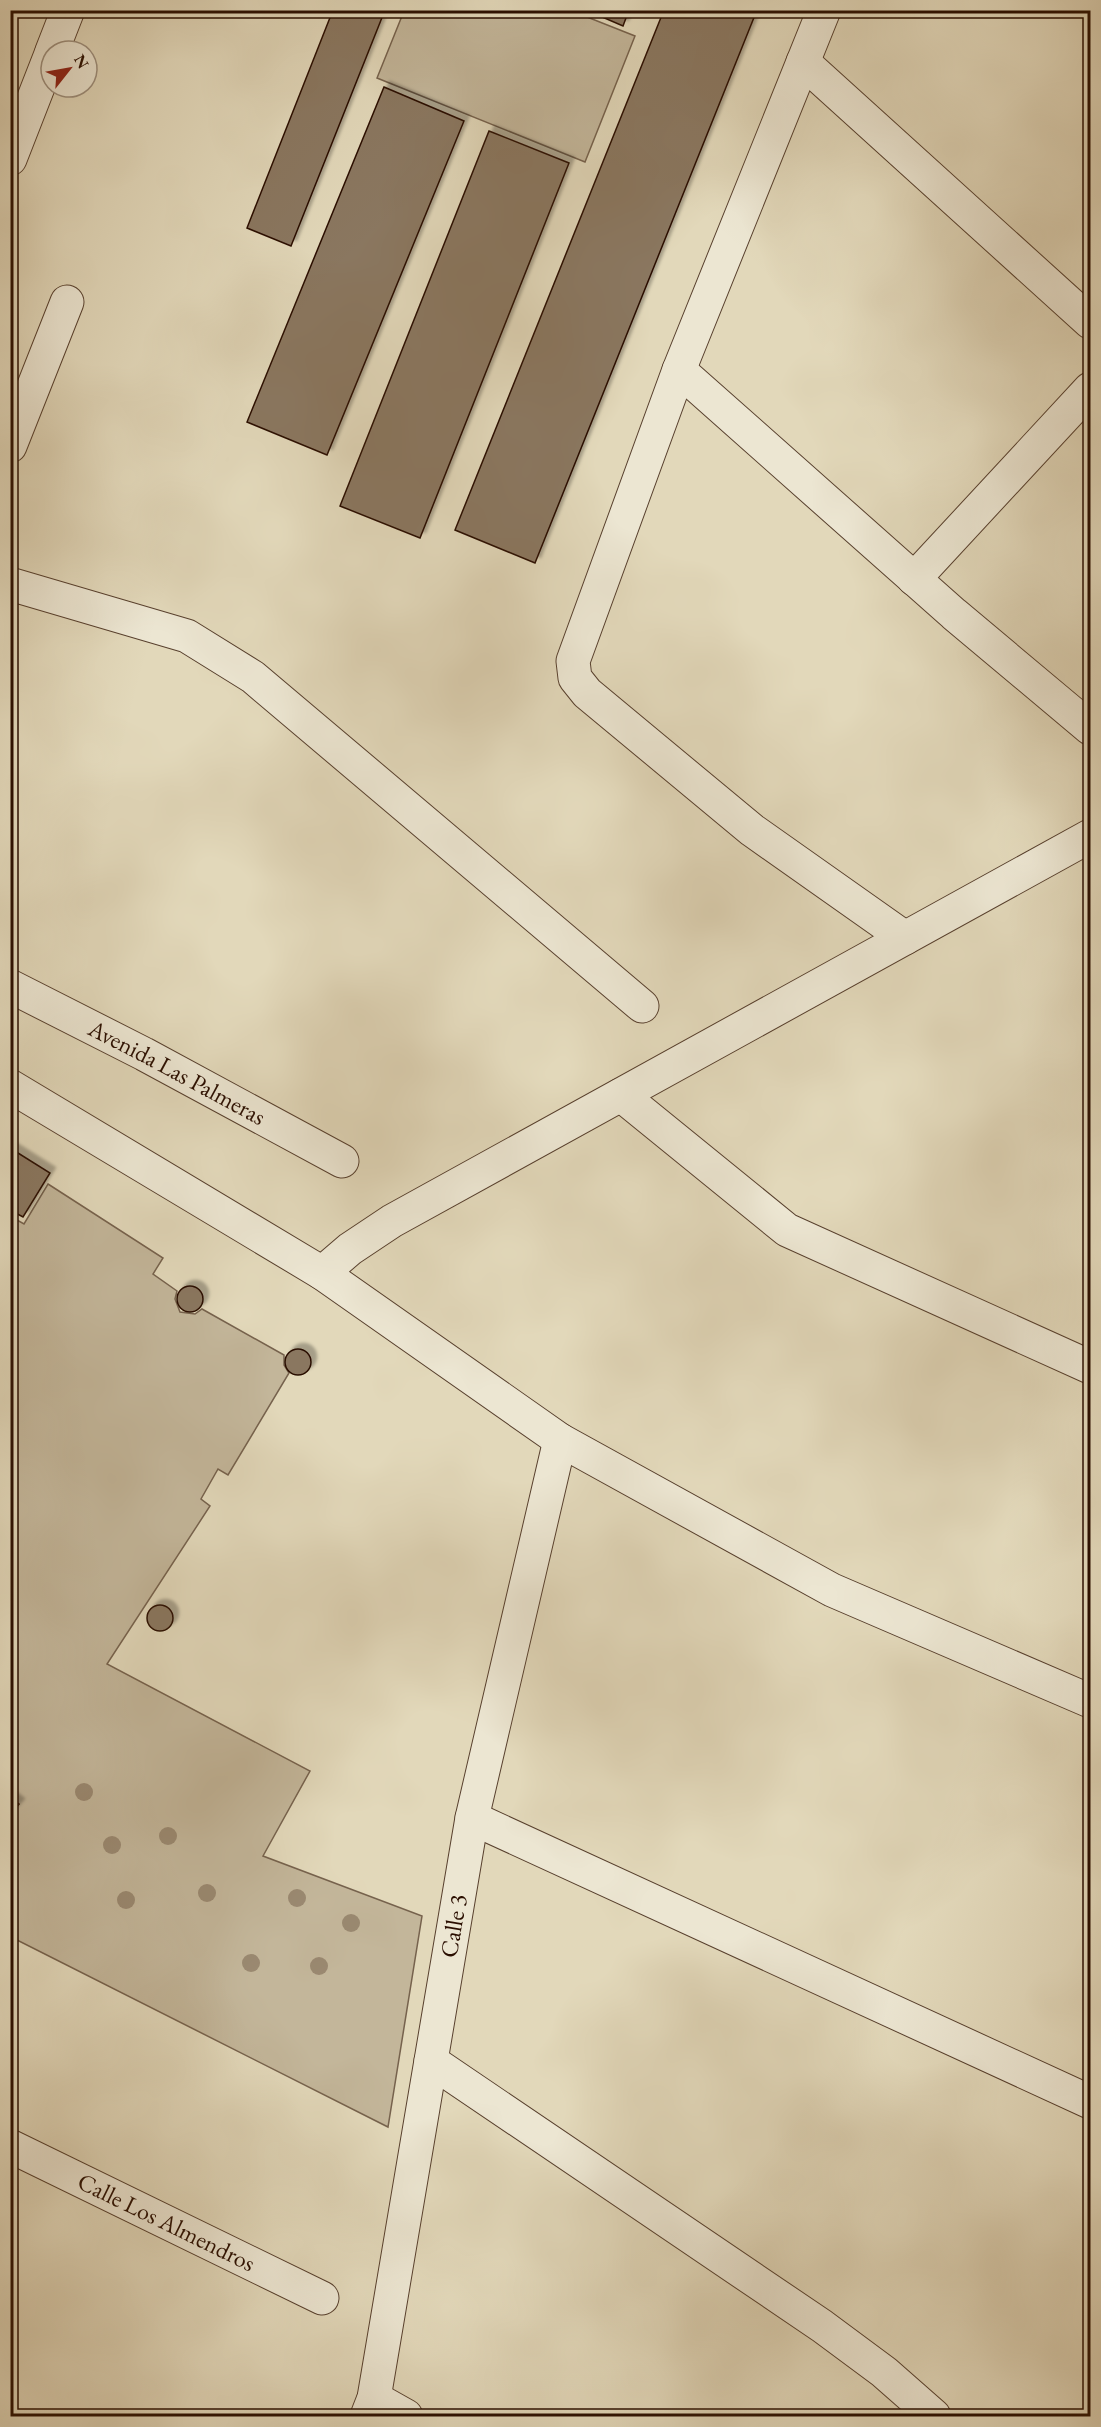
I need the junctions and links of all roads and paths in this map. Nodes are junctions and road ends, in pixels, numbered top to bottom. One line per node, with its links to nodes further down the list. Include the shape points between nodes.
1 (68, 10): 3 (street)
2 (824, 10): 4 (street)
3 (57, 39)
4 (803, 62): 8 (street); 9 (street)
5 (39, 85): 6 (street)
6 (10, 159)
7 (67, 303): 11 (street)
8 (1090, 322)
9 (678, 370): 12 (street); 16 (street, via 573,661 575,678 587,693 752,830)
10 (1090, 389): 12 (street)
11 (10, 446)
12 (914, 579): 14 (street)
13 (10, 584): 18 (street, via 187,636 253,677)
14 (1090, 728)
15 (1090, 836): 16 (street)
16 (905, 938): 20 (street)
17 (10, 986): 21 (street, Avenida Las Palmeras)
18 (642, 1006)
19 (10, 1086): 22 (street)
20 (621, 1095): 22 (street, via 392,1221); 23 (street, via 787,1230)
21 (342, 1161)
22 (322, 1273): 24 (street)
23 (1090, 1367)
24 (560, 1440): 25 (street, via 832,1590); 26 (street, Calle 3)
25 (1090, 1701)
26 (472, 1818): 27 (street, Calle 3); 28 (street)
27 (431, 2061): 31 (street, Calle 3); 33 (street, via 822,2326)
28 (1090, 2102)
29 (10, 2146): 30 (street, Calle Los Almendros)
30 (322, 2298)
31 (370, 2407): 32 (street)
32 (406, 2416)
33 (934, 2416)

